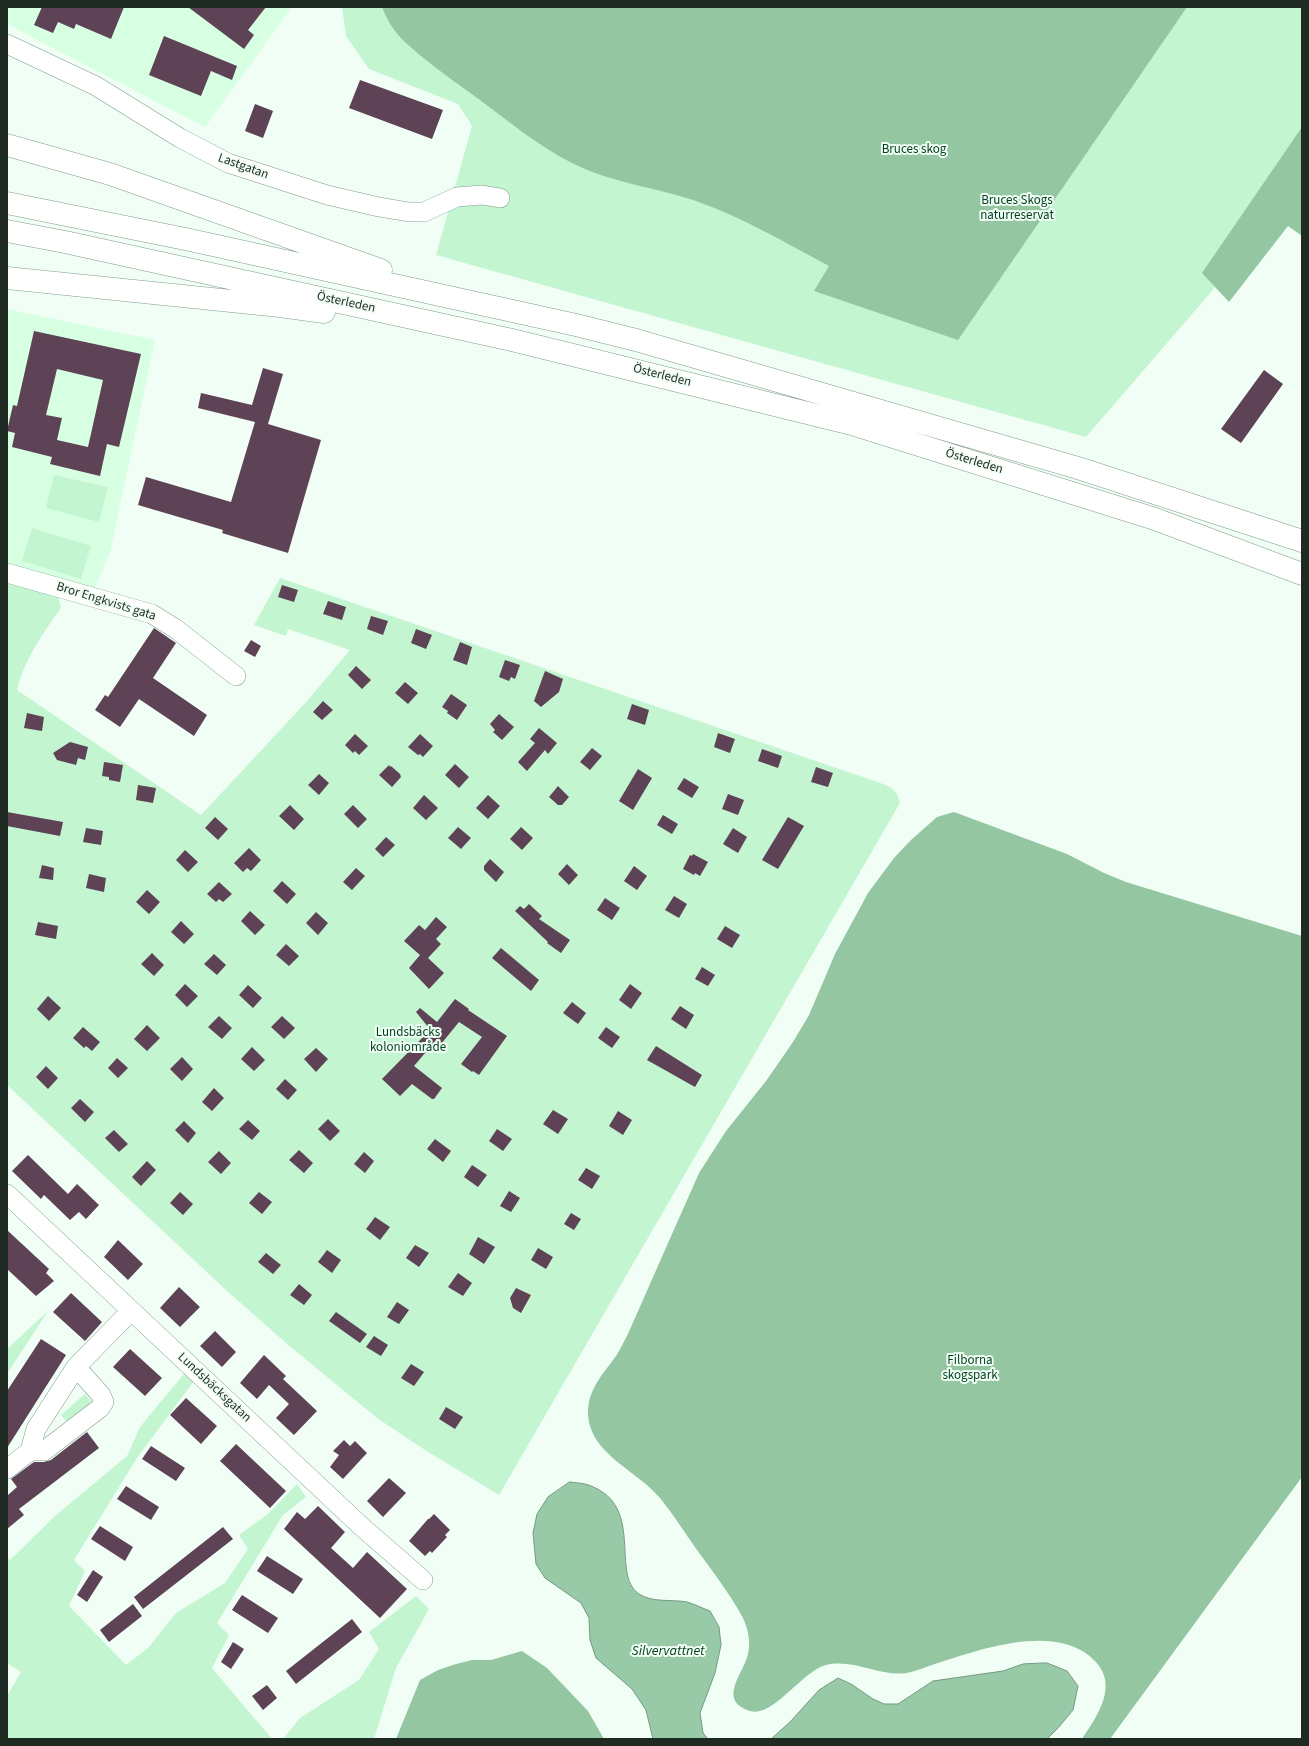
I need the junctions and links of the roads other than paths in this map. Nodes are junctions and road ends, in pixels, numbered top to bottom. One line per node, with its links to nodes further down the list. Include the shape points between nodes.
1 (7, 44): 3 (street, Lastgatan, via 96,86 180,138 228,163 320,193 409,212 424,212 457,197 482,195)
2 (7, 145): 7 (main road, via 110,174)
3 (500, 198)
4 (7, 203): 7 (main road, Österleden)
5 (7, 231): 8 (main road, Österleden)
6 (7, 278): 8 (main road, via 280,306)
7 (469, 301): 9 (main road, Österleden, via 576,324 671,350 1078,468)
8 (512, 340): 11 (main road, Österleden, via 852,424 1155,519)
9 (1302, 541)
10 (7, 572): 12 (street, Bror Engkvists gata, via 152,614 176,629)
11 (1302, 574)
12 (236, 676)
13 (9, 1202): 14 (street, Lundsbäcksgatan)
14 (131, 1311): 15 (street); 18 (street, Lundsbäcksgatan, via 362,1527)
15 (76, 1367): 16 (street, via 36,1429); 16 (street, via 101,1395 104,1402 100,1408 44,1451)
16 (30, 1450): 17 (street)
17 (7, 1469)
18 (423, 1580)

